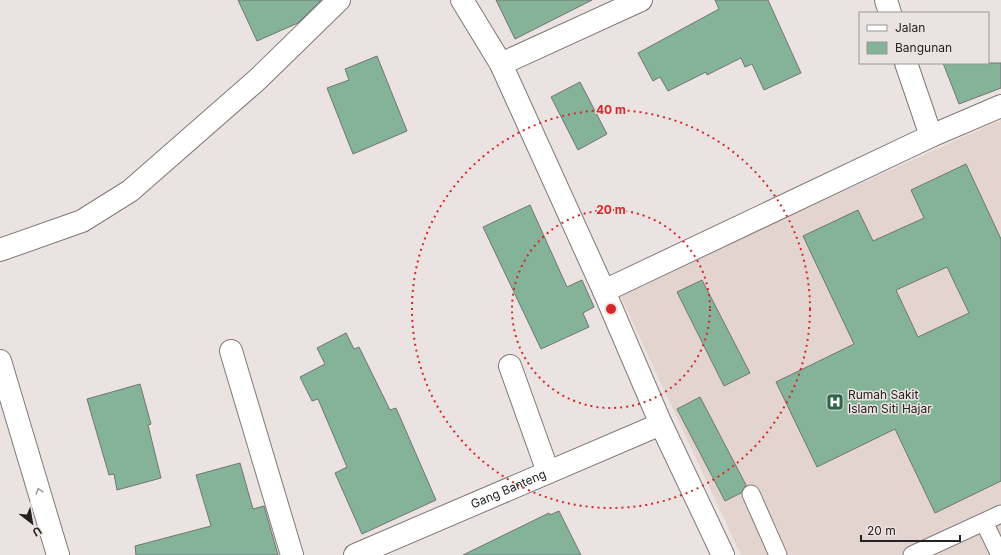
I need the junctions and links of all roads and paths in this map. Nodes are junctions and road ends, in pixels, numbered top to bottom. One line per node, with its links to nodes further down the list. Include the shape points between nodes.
1 (339, 0): 10 (street, via 258,79 130,190 82,221)
2 (462, 0): 6 (street)
3 (640, 0): 6 (street)
4 (886, 0): 5 (street)
5 (890, 12)
6 (502, 64): 11 (street)
7 (906, 64): 9 (street)
8 (1001, 106): 9 (street)
9 (931, 136): 11 (street)
10 (0, 250)
11 (604, 291): 15 (street)
12 (231, 351): 21 (street)
13 (0, 361): 20 (street, one-way to 13)
14 (510, 366): 16 (street)
15 (661, 424): 16 (street, Gang Banteng); 23 (street)
16 (548, 472): 22 (street, Gang Banteng)
17 (751, 494): 24 (lane)
18 (1001, 514): 19 (lane)
19 (984, 522): 25 (lane); 26 (lane)
20 (58, 555)
21 (292, 555)
22 (355, 555)
23 (723, 555)
24 (778, 555)
25 (912, 555)
26 (1000, 555)

